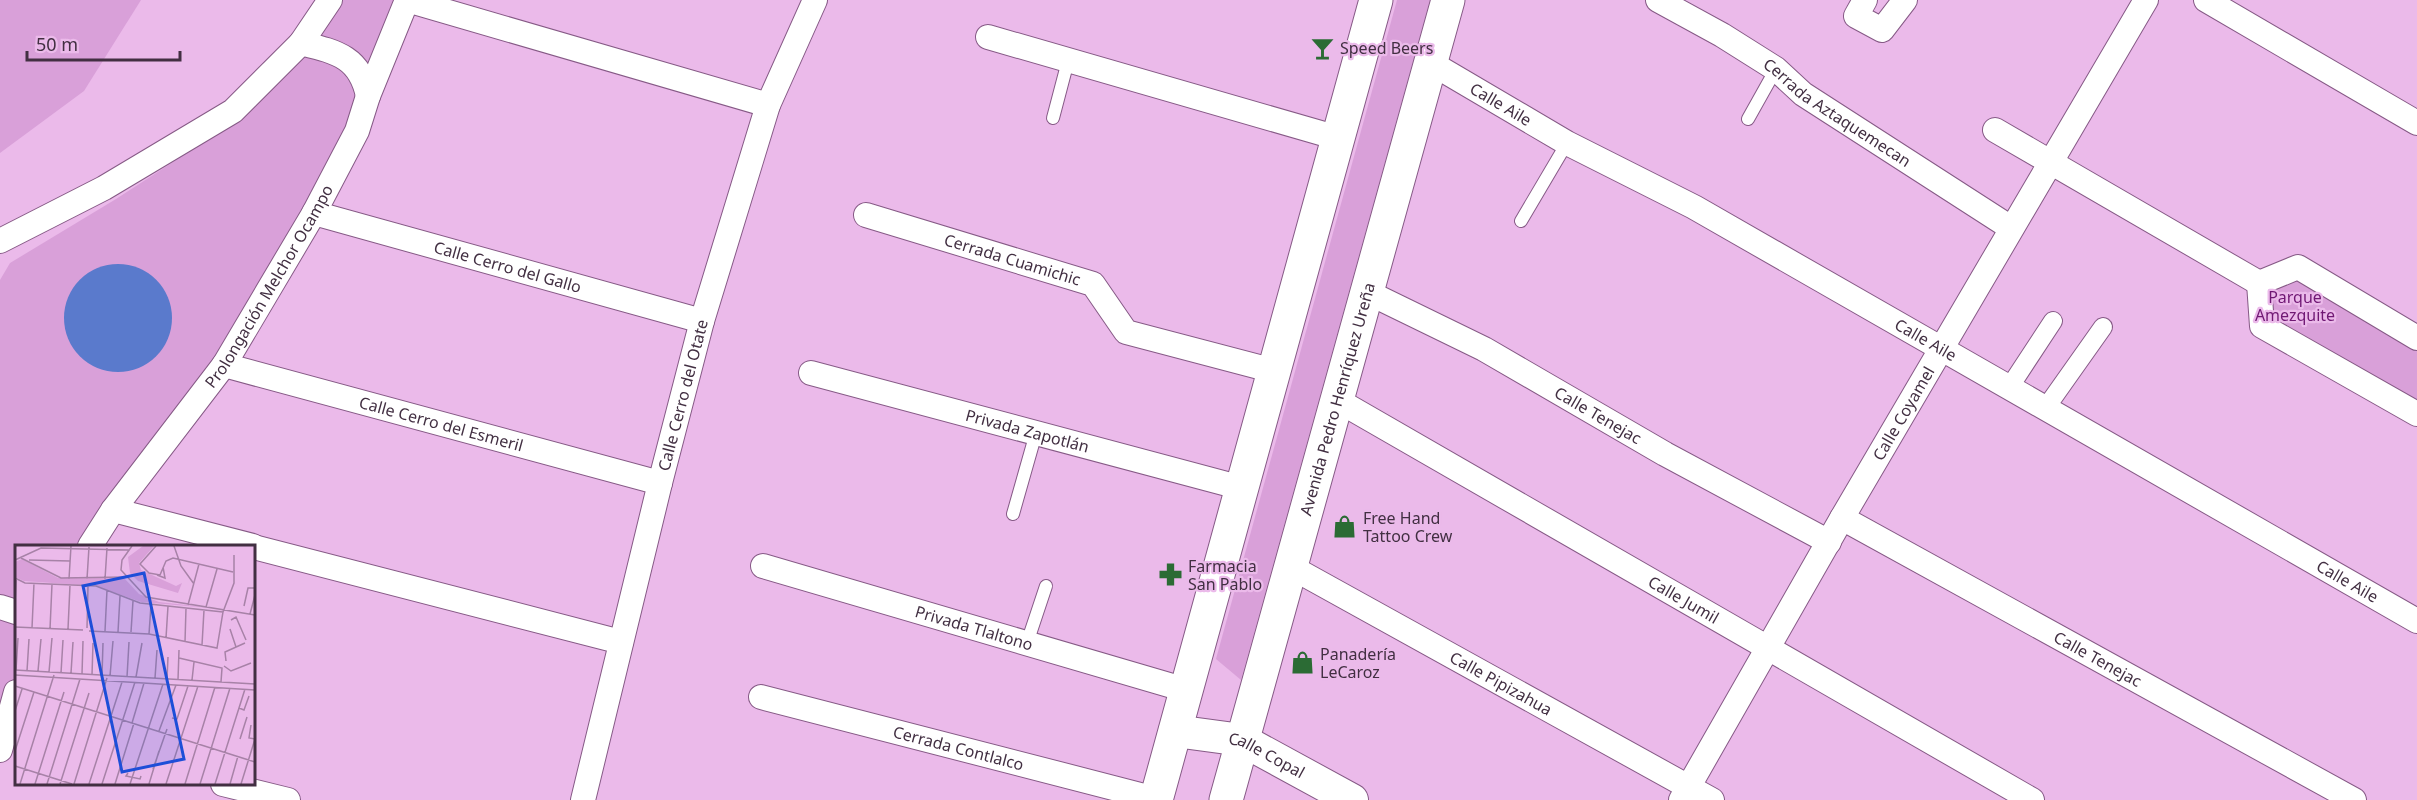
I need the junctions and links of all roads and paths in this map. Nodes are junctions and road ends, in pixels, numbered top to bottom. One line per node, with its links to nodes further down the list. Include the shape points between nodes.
1 (330, 0): 12 (street)
2 (407, 0): 16 (street, Prolongación Melchor Ocampo); 17 (street)
3 (815, 0): 17 (street, Calle Cerro del Otate)
4 (1376, 0): 22 (main road)
5 (1448, 0): 14 (main road, Avenida Pedro Henríquez Ureña)
6 (1658, 0): 15 (street, Cerrada Aztaquemecan)
7 (1865, 0): 8 (street, via 1856,16 1882,30)
8 (1905, 0)
9 (2146, 0): 24 (street, Calle Coyamel)
10 (2206, 0): 20 (street)
11 (988, 37): 13 (street)
12 (301, 43): 16 (street, via 351,61 365,79); 29 (street, via 233,111 104,188)
13 (1068, 61): 18 (lane); 22 (street)
14 (1431, 63): 23 (street, Calle Aile); 31 (main road, Avenida Pedro Henríquez Ureña)
15 (1776, 69): 19 (lane); 28 (street, Cerrada Aztaquemecan, via 1803,94)
16 (368, 96): 25 (street, Prolongación Melchor Ocampo, via 357,130)
17 (768, 105): 32 (street, Calle Cerro del Otate)
18 (1053, 118)
19 (1748, 119)
20 (2417, 123)
21 (1995, 130): 24 (street)
22 (1338, 138): 38 (main road)
23 (1567, 143): 27 (lane); 36 (street, Calle Aile, via 1694,207)
24 (2050, 163): 28 (street, Calle Coyamel); 30 (street)
25 (314, 213): 32 (street, Calle Cerro del Gallo); 37 (street, Prolongación Melchor Ocampo)
26 (866, 215): 38 (street, Cerrada Cuamichic, via 1093,284 1126,332)
27 (1521, 221)
28 (2012, 228): 36 (street, Calle Coyamel)
29 (0, 241)
30 (2259, 283): 35 (street, via 2298,267); 43 (street, via 2262,326)
31 (1367, 292): 41 (main road, Avenida Pedro Henríquez Ureña); 50 (street, Calle Tenejac, via 1484,349 1665,454)
32 (702, 321): 45 (street, Calle Cerro del Otate)
33 (2053, 321): 40 (street)
34 (2103, 327): 42 (street)
35 (2417, 338)
36 (1941, 349): 40 (street, Calle Aile); 49 (street, Calle Coyamel)
37 (224, 365): 45 (street, Calle Cerro del Esmeril); 47 (street, Prolongación Melchor Ocampo)
38 (1274, 371): 46 (main road)
39 (811, 373): 44 (street, Privada Zapotlán)
40 (2009, 388): 42 (street, Calle Aile)
41 (1337, 400): 55 (main road, Avenida Pedro Henríquez Ureña); 62 (street, Calle Jumil)
42 (2045, 409): 59 (street, Calle Aile)
43 (2417, 414)
44 (1036, 433): 46 (street, Privada Zapotlán); 48 (lane)
45 (660, 483): 60 (street, Calle Cerro del Otate)
46 (1242, 488): 63 (main road)
47 (112, 510): 51 (street, Prolongación Melchor Ocampo); 52 (street)
48 (1013, 514)
49 (1842, 518): 50 (street, Calle Coyamel); 78 (street, Calle Tenejac)
50 (1828, 542): 62 (street, Calle Coyamel)
51 (91, 545)
52 (249, 545)
53 (255, 547): 60 (street)
54 (763, 566): 61 (street, Privada Tlaltono)
55 (1291, 567): 68 (main road, Avenida Pedro Henríquez Ureña); 70 (street, Calle Pipizahua)
56 (1046, 586): 61 (lane)
57 (0, 607): 58 (street)
58 (15, 612)
59 (2417, 621)
60 (621, 642): 73 (street, Calle Cerro del Otate)
61 (1027, 643): 63 (street, Privada Tlaltono)
62 (1768, 650): 70 (street, Calle Coyamel); 77 (street, Calle Jumil)
63 (1186, 690): 66 (main road)
64 (15, 697): 67 (street)
65 (761, 697): 71 (street, Cerrada Contlalco)
66 (1175, 731): 68 (street, Calle Copal); 71 (main road)
67 (7, 736)
68 (1242, 740): 74 (main road, Avenida Pedro Henríquez Ureña); 75 (street, Calle Copal)
69 (231, 785): 72 (street)
70 (1685, 793): 76 (street, Calle Pipizahua)
71 (1156, 799)
72 (288, 800)
73 (584, 800)
74 (1226, 800)
75 (1352, 800)
76 (1712, 800)
77 (2032, 800)
78 (2354, 800)

